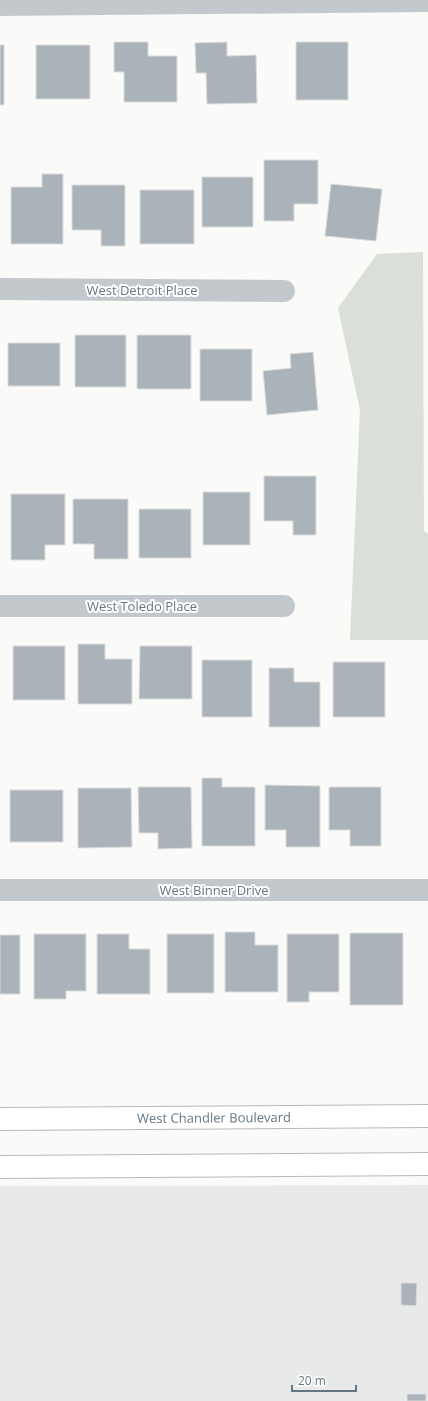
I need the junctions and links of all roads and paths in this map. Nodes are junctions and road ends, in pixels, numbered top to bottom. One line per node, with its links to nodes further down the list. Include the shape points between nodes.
1 (428, 1): 2 (street)
2 (0, 4)
3 (0, 290): 4 (street, West Detroit Place)
4 (284, 291)
5 (0, 606): 6 (street, West Toledo Place)
6 (284, 606)
7 (0, 890): 8 (street, West Binner Drive)
8 (428, 890)
9 (428, 1116): 10 (main road, West Chandler Boulevard)
10 (0, 1119)
11 (428, 1164): 12 (main road)
12 (0, 1167)

